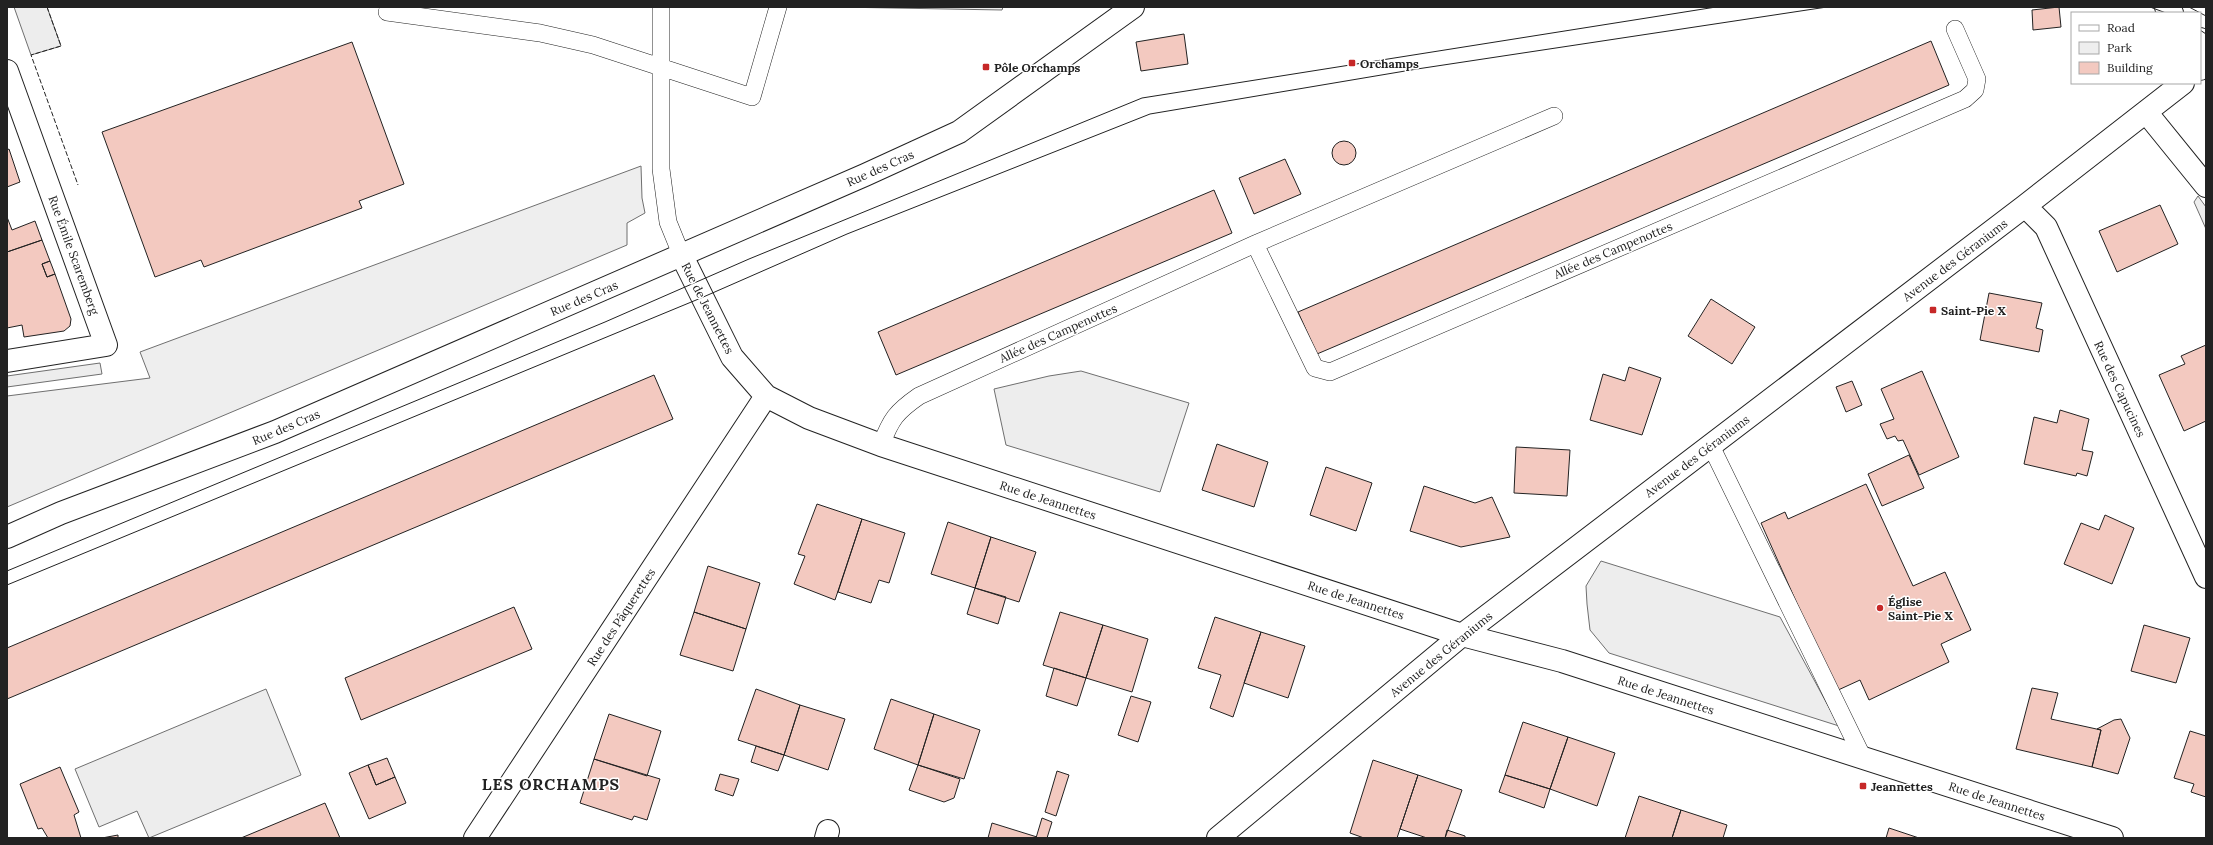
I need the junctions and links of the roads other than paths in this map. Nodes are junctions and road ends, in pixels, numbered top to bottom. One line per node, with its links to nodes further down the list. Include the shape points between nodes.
1 (661, 7): 6 (lane)
2 (778, 7): 6 (lane, via 752,97)
3 (1132, 7): 14 (street, Rue des Cras, via 959,132)
4 (387, 12): 6 (lane, via 540,33 593,45)
5 (1955, 29): 13 (lane, Allée des Campenottes, via 1977,79 1975,90 1965,99 1330,372 1315,368)
6 (662, 68): 14 (lane, via 661,169 668,222)
7 (7, 71): 15 (street, Rue Émile Scaremberg, via 106,346)
8 (2182, 84): 9 (street, Avenue des Géraniums)
9 (2146, 112): 11 (street); 12 (street, Avenue des Géraniums)
10 (1554, 116): 13 (lane, Allée des Campenottes)
11 (2206, 186)
12 (2025, 206): 18 (street, Avenue des Géraniums); 20 (street, Rue des Capucines, via 2046,227)
13 (1255, 244): 17 (lane, Allée des Campenottes, via 919,396 890,421)
14 (681, 254): 16 (street, Rue de Jeannettes, via 732,357); 19 (street, Rue des Cras, via 275,432 61,513)
15 (7, 361)
16 (766, 396): 17 (street, Rue de Jeannettes, via 809,418); 23 (street, Rue des Pâquerettes)
17 (881, 445): 21 (street, Rue de Jeannettes)
18 (1711, 446): 21 (street, Avenue des Géraniums); 22 (lane)
19 (7, 537)
20 (2206, 577)
21 (1462, 635): 22 (street, Rue de Jeannettes, via 1562,661); 24 (street, Avenue des Géraniums)
22 (1863, 758): 25 (street, Rue de Jeannettes)
23 (475, 838)
24 (1218, 838)
25 (2112, 838)

